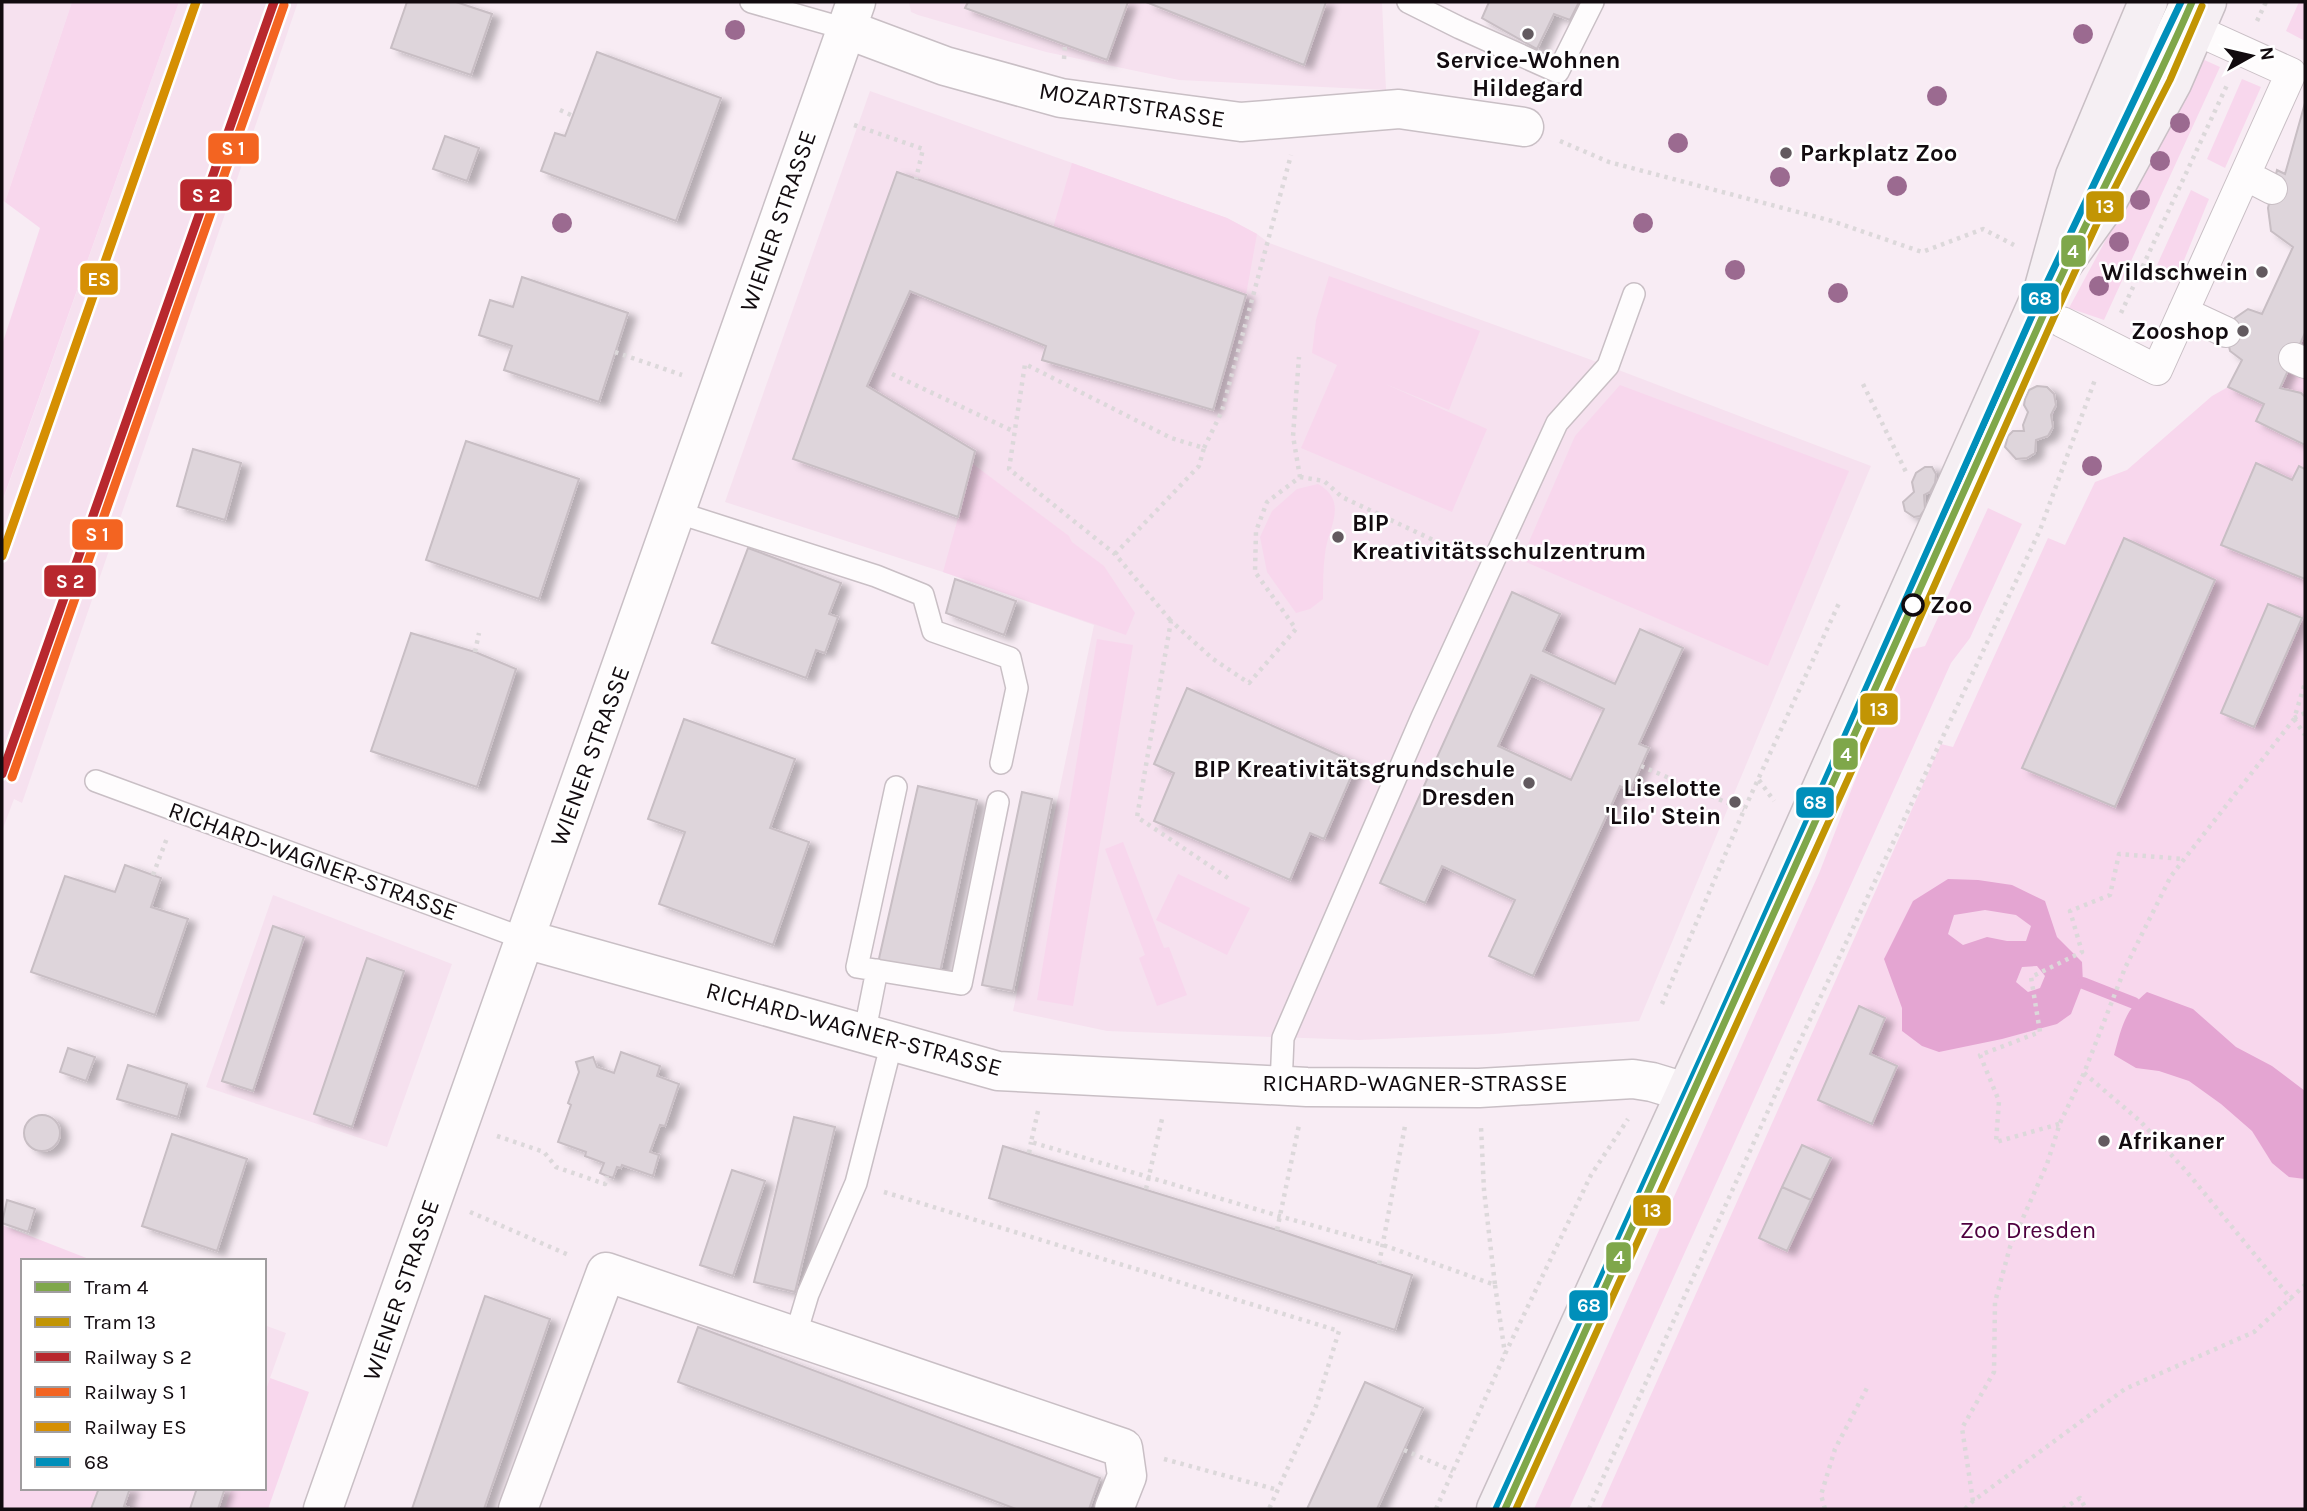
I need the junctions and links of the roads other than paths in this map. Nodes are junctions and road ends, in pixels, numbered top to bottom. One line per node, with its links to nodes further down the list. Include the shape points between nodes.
1 (751, 2): 5 (lane, MOZARTSTRASSE)
2 (1408, 2): 3 (lane, via 1558,72)
3 (1592, 2)
4 (2176, 10): 7 (street, via 2243,52 2291,73); 10 (main road, via 2172,83); 10 (main road, via 2075,176)
5 (851, 15): 6 (street, MOZARTSTRASSE, via 945,66 1060,98 1241,122 1399,109); 13 (street, WIENER STRASSE)
6 (1524, 127)
7 (2245, 175): 8 (street); 11 (street)
8 (2272, 189)
9 (1634, 294): 21 (lane, via 1608,366 1557,422 1283,1038)
10 (2052, 307): 11 (street, via 2108,345 2157,370); 22 (main road)
11 (2183, 312): 12 (street)
12 (2225, 332)
13 (676, 512): 14 (lane, via 923,595 933,631 1010,658 1017,688); 18 (street, WIENER STRASSE)
14 (1001, 763)
15 (96, 781): 18 (lane, RICHARD-WAGNER-STRASSE)
16 (896, 787): 19 (lane, via 857,967)
17 (998, 802): 19 (lane, via 961,984)
18 (525, 939): 20 (street, RICHARD-WAGNER-STRASSE); 24 (street, WIENER STRASSE)
19 (877, 970): 20 (lane)
20 (878, 1039): 21 (street, RICHARD-WAGNER-STRASSE, via 998,1070); 23 (lane, via 856,1183 808,1294)
21 (1294, 1087): 22 (street, RICHARD-WAGNER-STRASSE, via 1479,1088 1633,1079)
22 (1685, 1092): 27 (main road)
23 (795, 1337): 25 (street, via 606,1272); 26 (street, via 1123,1448 1126,1476)
24 (323, 1509)
25 (518, 1509)
26 (1114, 1509)
27 (1496, 1509)

